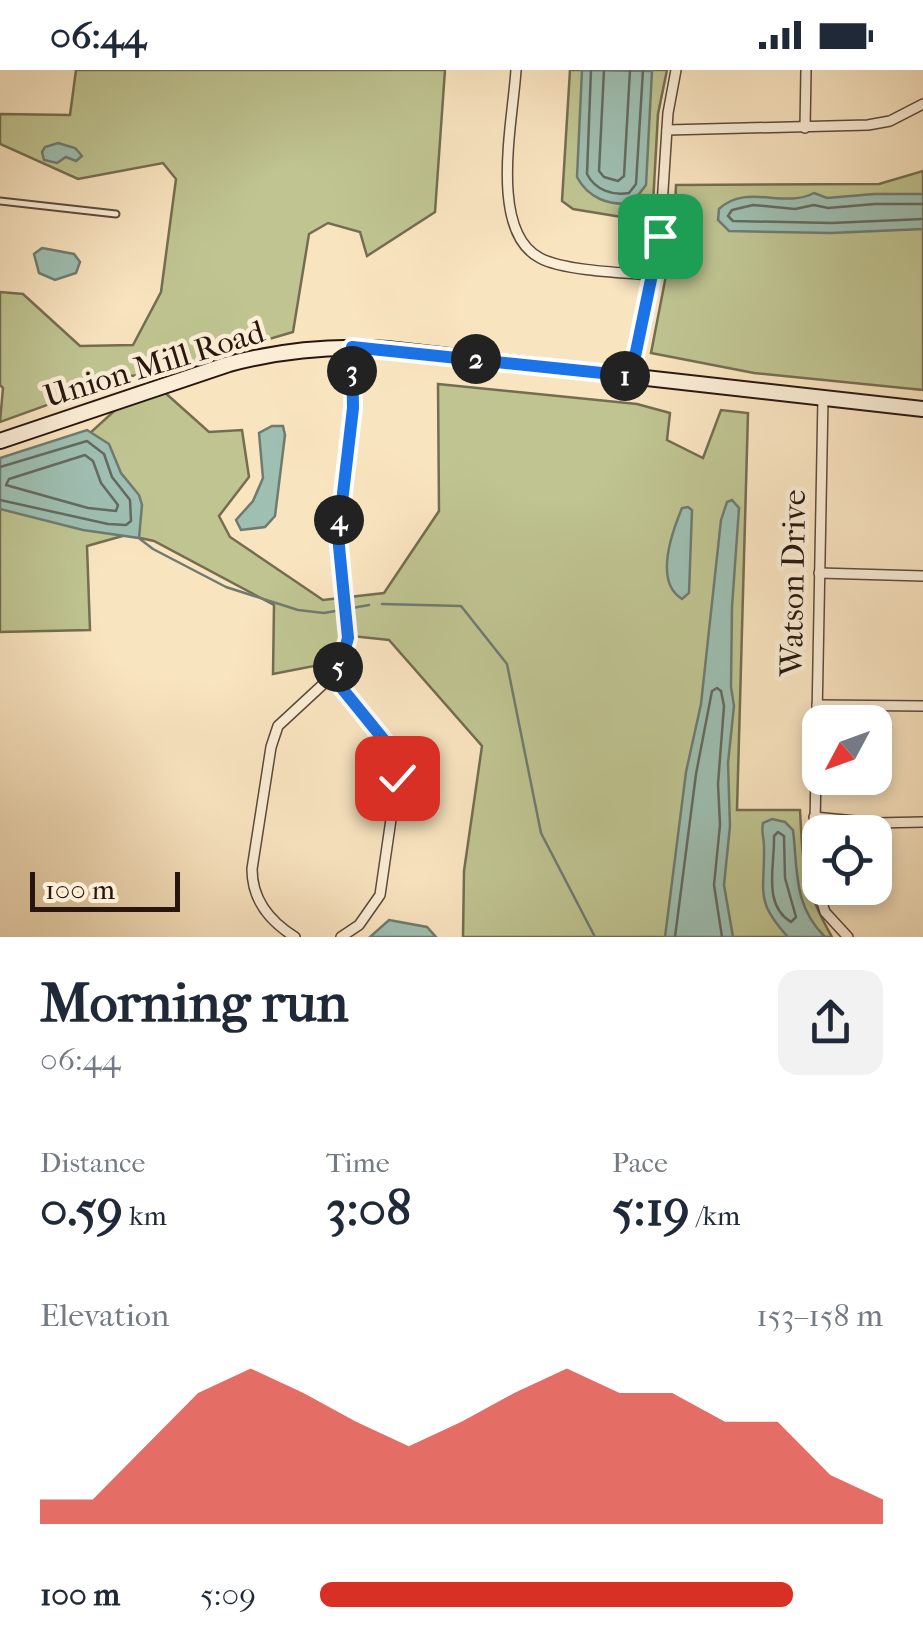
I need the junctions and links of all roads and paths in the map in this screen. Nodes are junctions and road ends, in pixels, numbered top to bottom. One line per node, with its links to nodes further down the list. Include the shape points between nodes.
1 (516, 70): 9 (street, via 507,201 524,246 543,260)
2 (676, 70): 6 (street)
3 (806, 70): 5 (street)
4 (923, 104): 5 (street, via 879,124)
5 (805, 128): 6 (street)
6 (667, 130): 9 (street)
7 (0, 201): 8 (lane)
8 (116, 214)
9 (654, 275): 11 (street)
10 (352, 347): 11 (street, Union Mill Road); 14 (street, Union Mill Road, via 229,364); 17 (street, via 353,408 338,536 348,638)
11 (631, 376): 12 (street, Union Mill Road)
12 (823, 398): 13 (street, Union Mill Road); 15 (street, Watson Drive)
13 (923, 409)
14 (0, 442)
15 (819, 574): 16 (street); 18 (street, Watson Drive)
16 (923, 576)
17 (332, 676): 24 (street, via 278,726 255,844 255,892 275,923); 25 (street, via 388,745 397,778 380,895 359,925)
18 (816, 705)
19 (892, 706): 20 (street)
20 (923, 706)
21 (923, 822): 22 (street)
22 (892, 823)
23 (821, 905): 26 (street, Watson Drive)
24 (295, 937)
25 (341, 937)
26 (848, 937)

